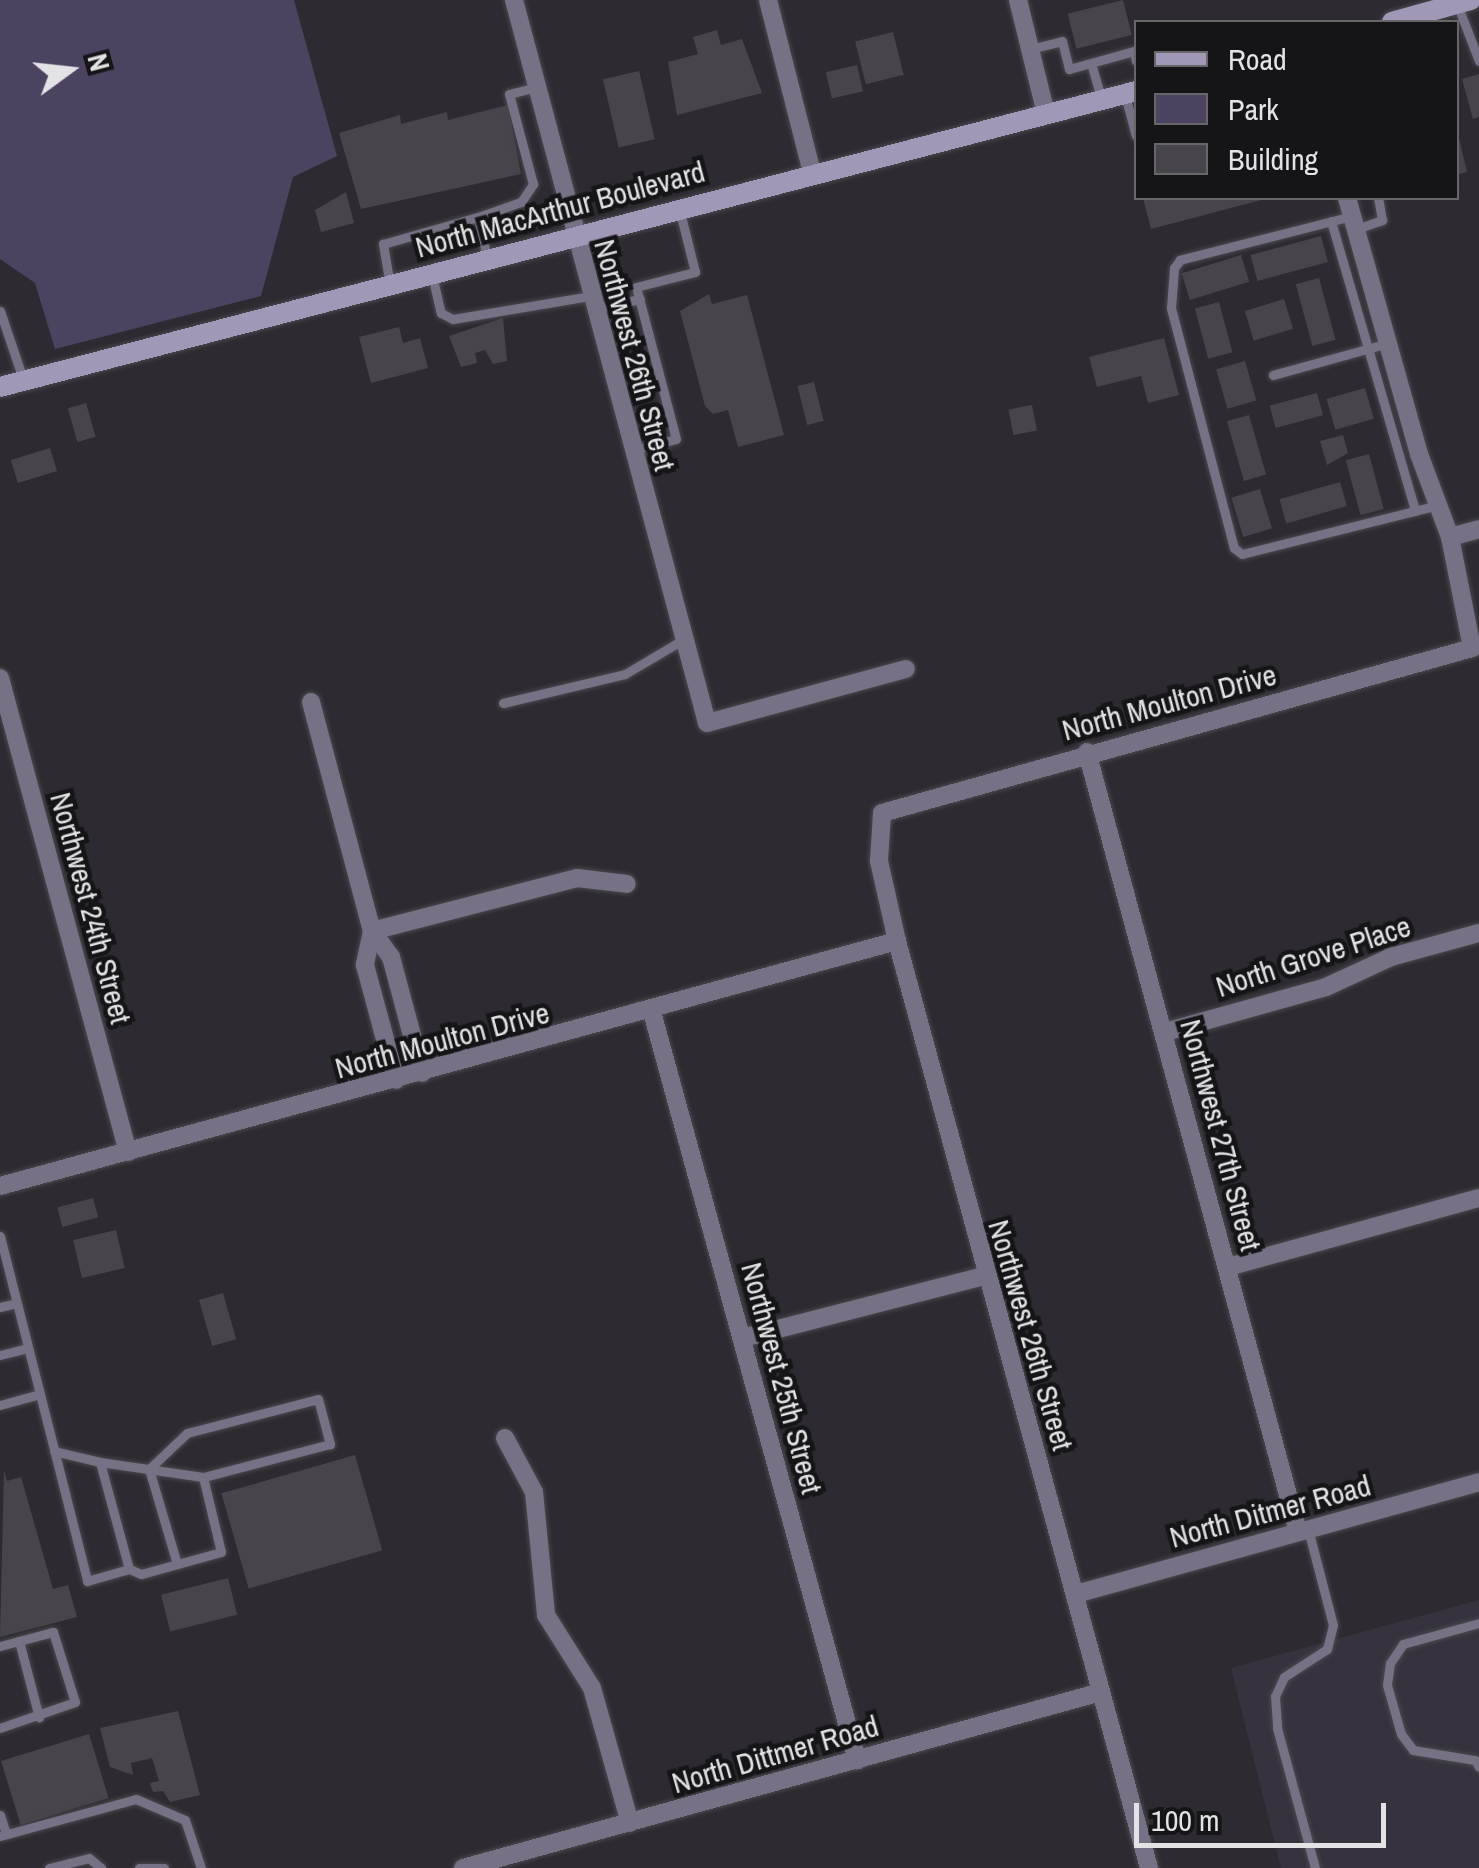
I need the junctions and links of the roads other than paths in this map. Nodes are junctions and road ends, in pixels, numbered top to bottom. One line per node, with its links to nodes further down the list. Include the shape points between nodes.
1 (514, 0): 11 (street, Northwest 26th Street)
2 (768, 0): 16 (street)
3 (1018, 0): 7 (street)
4 (1464, 2): 5 (main road); 9 (lane)
5 (1422, 7): 6 (main road)
6 (1396, 20)
7 (1030, 50): 10 (lane, via 1062,41 1069,69); 14 (street)
8 (1134, 51): 10 (lane)
9 (1479, 62)
10 (1091, 63): 13 (lane)
11 (536, 87): 20 (lane, via 509,94 533,184 520,202); 22 (street, Northwest 26th Street)
12 (1130, 92): 13 (main road, North MacArthur Boulevard); 15 (lane)
13 (1101, 100): 14 (main road, North MacArthur Boulevard)
14 (1046, 114): 16 (main road, North MacArthur Boulevard)
15 (1134, 121)
16 (812, 174): 18 (main road, North MacArthur Boulevard)
17 (1378, 200): 19 (lane, via 1382,220)
18 (679, 209): 22 (main road, North MacArthur Boulevard); 26 (lane, via 695,272 636,287)
19 (1352, 214): 21 (lane); 29 (street)
20 (478, 217): 23 (lane); 25 (lane, via 383,244)
21 (1331, 221): 30 (lane); 36 (lane, via 1180,260 1171,278 1171,308 1234,548 1242,554)
22 (575, 237): 23 (main road, North MacArthur Boulevard); 27 (street, Northwest 26th Street)
23 (488, 260): 24 (main road, North MacArthur Boulevard)
24 (432, 274): 25 (main road, North MacArthur Boulevard); 27 (lane, via 442,314 453,319)
25 (390, 285): 32 (main road, North MacArthur Boulevard)
26 (640, 299): 27 (lane); 34 (lane, via 676,439)
27 (593, 303): 34 (street, Northwest 26th Street)
28 (0, 312): 32 (lane)
29 (1388, 343): 30 (lane); 35 (street)
30 (1367, 348): 31 (lane); 36 (lane)
31 (1273, 375)
32 (23, 381): 33 (main road, North MacArthur Boulevard)
33 (0, 387)
34 (633, 450): 39 (street, Northwest 26th Street)
35 (1438, 505): 36 (lane); 38 (street)
36 (1415, 512)
37 (1479, 529): 38 (street)
38 (1450, 537): 44 (street, North Moulton Drive, via 1472,648)
39 (684, 638): 40 (street, Northwest 26th Street, via 706,722); 43 (lane, via 625,674)
40 (906, 669)
41 (0, 678): 56 (street, Northwest 24th Street)
42 (311, 702): 47 (street)
43 (503, 703)
44 (1087, 752): 45 (street, North Moulton Drive); 53 (street, Northwest 27th Street)
45 (882, 813): 49 (street, Northwest 26th Street, via 879,861)
46 (627, 884): 47 (street, via 578,878)
47 (372, 931): 50 (street, via 391,958); 51 (street, via 365,965)
48 (1479, 933): 53 (street, North Grove Place, via 1390,957 1326,987)
49 (896, 942): 52 (street, North Moulton Drive); 62 (street, Northwest 26th Street)
50 (401, 997): 51 (street); 54 (street)
51 (376, 1004): 55 (street)
52 (652, 1012): 54 (street, North Moulton Drive); 65 (street, Northwest 25th Street)
53 (1166, 1032): 61 (street, Northwest 27th Street)
54 (422, 1074): 55 (street, North Moulton Drive)
55 (396, 1080): 56 (street, North Moulton Drive)
56 (128, 1152): 57 (street, North Moulton Drive)
57 (0, 1186)
58 (1479, 1198): 61 (street)
59 (0, 1236): 60 (lane)
60 (2, 1255): 63 (lane)
61 (1228, 1267): 76 (street, Northwest 27th Street)
62 (985, 1276): 65 (street); 79 (street, Northwest 26th Street)
63 (17, 1303): 64 (lane); 66 (lane)
64 (0, 1307)
65 (743, 1338): 86 (street, Northwest 25th Street)
66 (28, 1348): 67 (lane); 68 (lane)
67 (0, 1355)
68 (40, 1394): 69 (lane); 71 (lane)
69 (0, 1404)
70 (505, 1438): 89 (street, via 534,1492 546,1615 592,1688)
71 (54, 1450): 72 (lane); 78 (lane, via 87,1581)
72 (100, 1462): 73 (lane); 78 (lane)
73 (150, 1469): 74 (lane); 74 (lane, via 187,1433 318,1399 330,1444); 77 (lane)
74 (202, 1477): 77 (lane, via 221,1552)
75 (1479, 1482): 76 (street, North Ditmer Road)
76 (1303, 1530): 79 (street, North Ditmer Road); 98 (lane, via 1332,1625 1326,1649 1284,1677 1275,1696 1276,1728)
77 (178, 1564): 78 (lane, via 141,1574)
78 (129, 1569)
79 (1076, 1594): 83 (street, Northwest 26th Street)
80 (1479, 1623): 87 (lane, via 1402,1644 1387,1685 1413,1750 1475,1760)
81 (19, 1641): 82 (lane); 84 (lane); 84 (lane, via 53,1632 59,1637 76,1702)
82 (0, 1646)
83 (1101, 1692): 86 (street, North Dittmer Road); 97 (street, Northwest 26th Street)
84 (39, 1717): 85 (lane)
85 (0, 1728)
86 (857, 1760): 89 (street, North Dittmer Road)
87 (1479, 1768)
88 (0, 1816): 90 (lane)
89 (630, 1823): 96 (street, North Dittmer Road)
90 (3, 1835): 95 (lane, via 136,1799 186,1820)
91 (49, 1868): 92 (lane, via 88,1858)
92 (101, 1868)
93 (139, 1868): 94 (lane)
94 (164, 1868)
95 (201, 1868)
96 (463, 1868)
97 (1150, 1868)
98 (1315, 1868)

